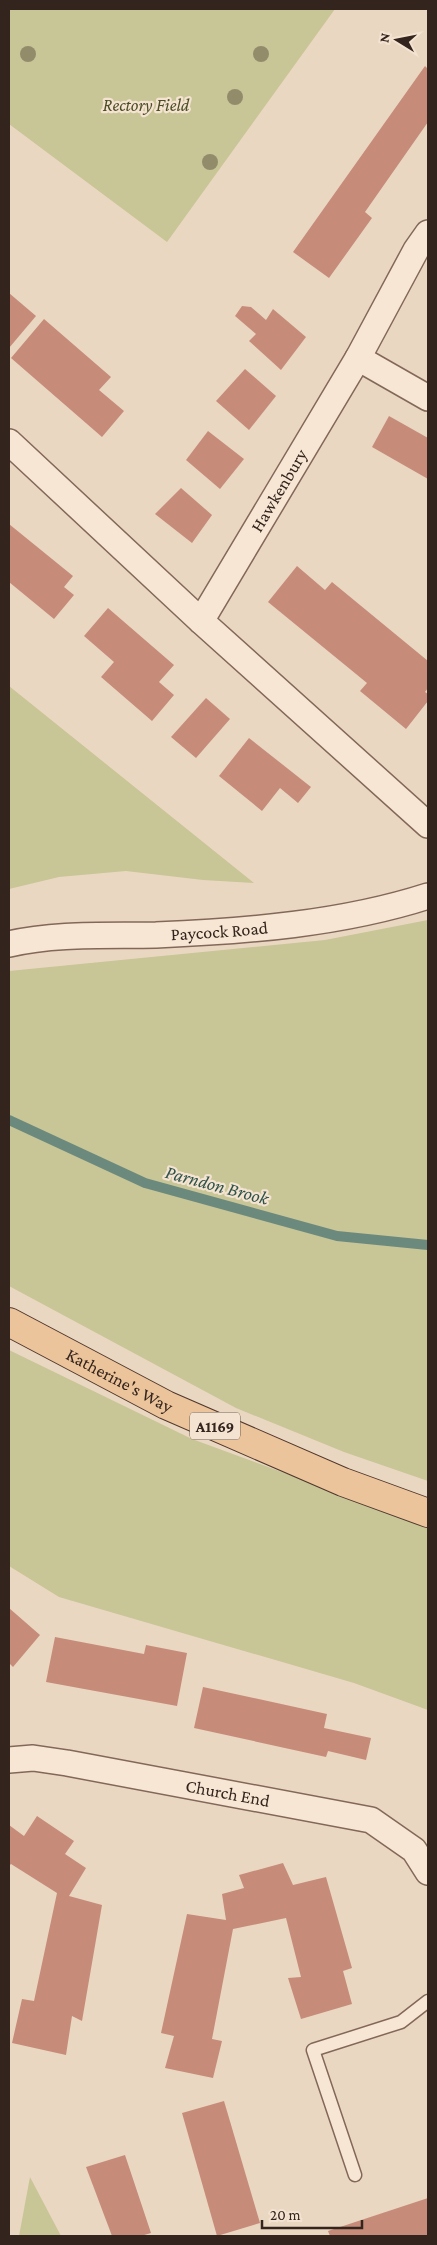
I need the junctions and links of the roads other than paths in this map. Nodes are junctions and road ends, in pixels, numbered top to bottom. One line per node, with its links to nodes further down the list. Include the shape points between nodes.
1 (428, 233): 2 (street, Hawkenbury)
2 (358, 358): 3 (street); 5 (street, Hawkenbury)
3 (428, 398)
4 (9, 442): 5 (street)
5 (201, 621): 6 (street)
6 (428, 825)
7 (428, 896): 8 (street, Paycock Road, via 335,919 198,933 52,938)
8 (9, 944)
9 (9, 1322): 10 (main road, Katherine's Way / A1169, via 166,1405 344,1482)
10 (428, 1513)
11 (9, 1760): 12 (street, Church End, via 33,1758 67,1763 371,1820 414,1850)
12 (428, 1872)
13 (428, 2001): 14 (lane, via 401,2022 313,2050)
14 (355, 2175)

